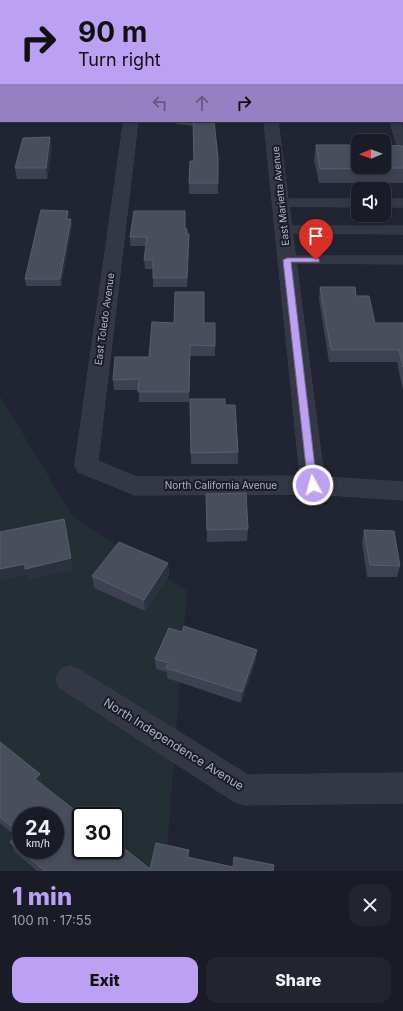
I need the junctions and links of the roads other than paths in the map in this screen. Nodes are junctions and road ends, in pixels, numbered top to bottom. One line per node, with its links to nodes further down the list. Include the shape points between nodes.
1 (131, 122): 14 (street, East Toledo Avenue, via 86,466)
2 (271, 122): 5 (street, East Marietta Avenue)
3 (395, 122): 4 (lane)
4 (403, 148)
5 (281, 203): 6 (lane); 9 (street, East Marietta Avenue)
6 (351, 203)
7 (391, 203): 8 (lane)
8 (403, 203)
9 (284, 230): 10 (lane); 11 (street, East Marietta Avenue)
10 (403, 230)
11 (287, 260): 12 (lane); 13 (street, East Marietta Avenue)
12 (403, 260)
13 (313, 485): 14 (street, North California Avenue); 15 (street, North California Avenue)
14 (135, 486)
15 (403, 491)
16 (70, 679): 17 (street, North Independence Avenue, via 244,790)
17 (403, 788)

